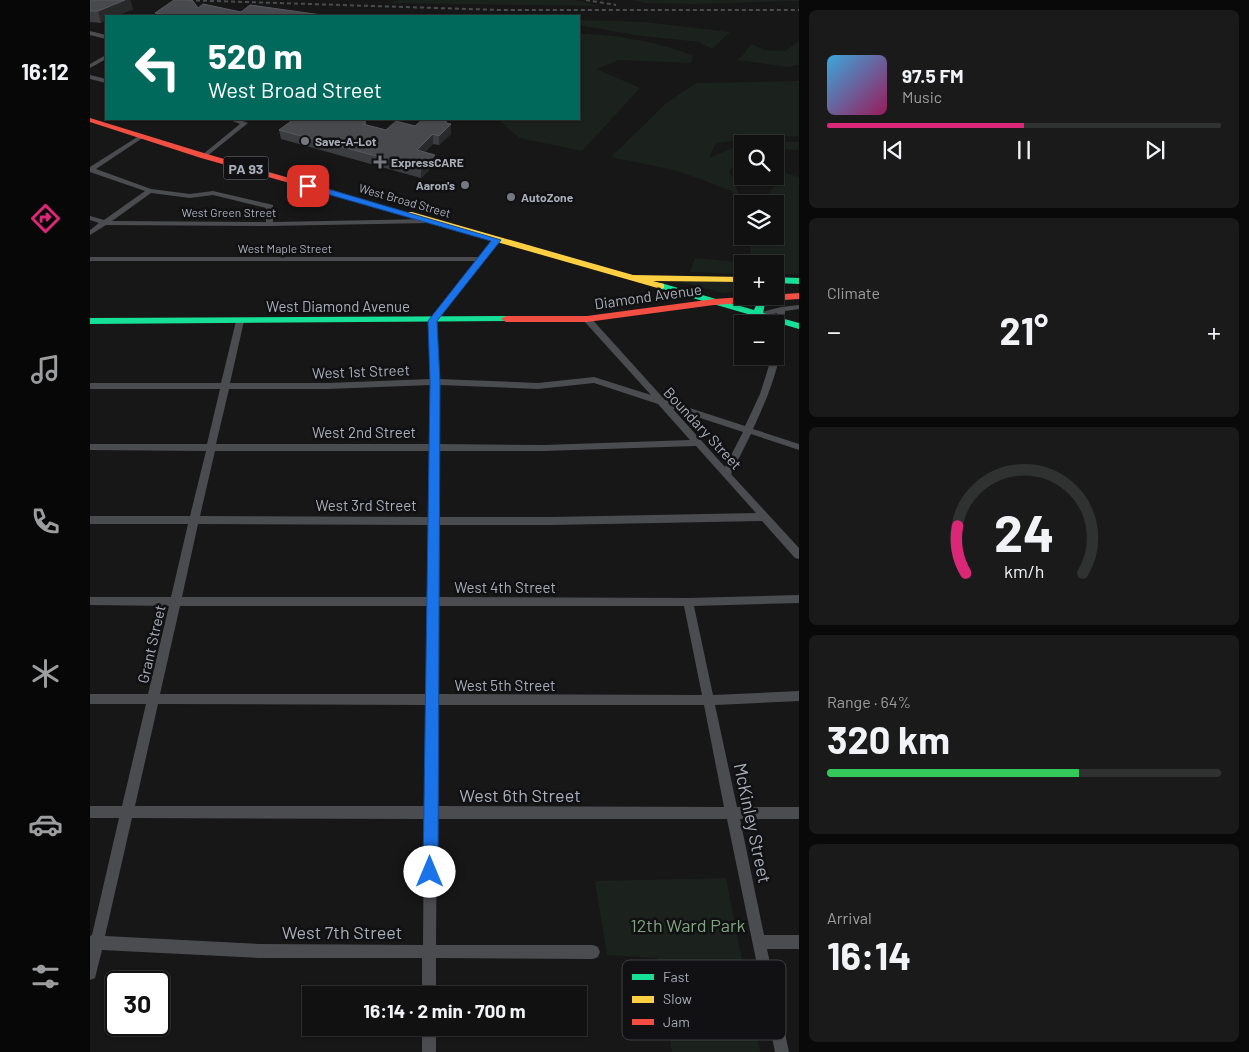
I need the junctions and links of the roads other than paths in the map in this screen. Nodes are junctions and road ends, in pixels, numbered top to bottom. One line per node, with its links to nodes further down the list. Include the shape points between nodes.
1 (90, 33): 2 (street)
2 (105, 38)
3 (105, 58): 4 (street)
4 (90, 66)
5 (90, 77): 6 (street)
6 (105, 82)
7 (90, 120): 9 (main road, West Broad Street / PA 93)
8 (234, 120): 10 (street, via 245,123)
9 (142, 136): 10 (main road, West Broad Street / PA 93); 11 (street)
10 (204, 156): 14 (main road, West Broad Street / PA 93)
11 (90, 170): 12 (street)
12 (150, 191): 15 (street); 16 (street, via 190,196 213,192 270,207)
13 (90, 218): 15 (street, West Green Street)
14 (430, 221): 16 (street, West Green Street); 18 (main road, West Broad Street / PA 93)
15 (105, 223): 16 (street, West Green Street); 17 (street)
16 (270, 224)
17 (90, 233)
18 (496, 240): 20 (street); 21 (main road, West Broad Street / PA 93)
19 (90, 259): 20 (street, West Maple Street)
20 (480, 259): 40 (street)
21 (632, 278): 22 (main road); 31 (main road, West Broad Street / PA 93)
22 (734, 280)
23 (784, 280): 24 (main road)
24 (799, 281)
25 (799, 287): 26 (main road)
26 (784, 289)
27 (799, 296): 29 (main road)
28 (734, 297): 31 (main road)
29 (784, 297)
30 (734, 301): 31 (main road)
31 (714, 302): 34 (main road, PA 93); 37 (main road, Diamond Avenue)
32 (761, 305): 34 (main road)
33 (799, 307): 35 (street)
34 (760, 314): 35 (main road, PA 93)
35 (781, 315)
36 (784, 317): 41 (main road, PA 93)
37 (587, 320): 40 (main road, West Diamond Avenue); 46 (street, Boundary Street)
38 (90, 321): 39 (main road, West Diamond Avenue)
39 (240, 321): 40 (main road, West Diamond Avenue); 45 (street, Grant Street)
40 (432, 321): 43 (street)
41 (799, 326)
42 (773, 365): 47 (street, via 771,378)
43 (435, 382): 45 (street, West 1st Street); 46 (street, West 1st Street, via 538,386 594,380); 52 (street)
44 (90, 386): 45 (street, West 1st Street)
45 (225, 386): 50 (street, Grant Street)
46 (659, 401): 47 (street, West 1st Street); 48 (street, Boundary Street)
47 (748, 430): 51 (street, West 1st Street); 53 (street)
48 (698, 443): 52 (street, West 2nd Street); 53 (street, Boundary Street)
49 (90, 447): 50 (street, West 2nd Street)
50 (211, 447): 52 (street, West 2nd Street); 56 (street, Grant Street)
51 (799, 447)
52 (434, 448): 57 (street)
53 (727, 473): 54 (street, Boundary Street)
54 (763, 517): 57 (street, West 3rd Street); 58 (street, Boundary Street)
55 (90, 520): 56 (street, West 3rd Street)
56 (194, 520): 57 (street, West 3rd Street); 61 (street, Grant Street)
57 (434, 520): 62 (street)
58 (799, 555)
59 (799, 599): 63 (street, West 4th Street)
60 (90, 602): 61 (street, West 4th Street)
61 (176, 602): 62 (street, West 4th Street); 66 (street, Grant Street)
62 (433, 602): 63 (street, West 4th Street); 67 (street)
63 (688, 602): 68 (street, McKinley Street)
64 (799, 696): 68 (street, West 5th Street)
65 (90, 699): 66 (street, West 5th Street)
66 (153, 699): 67 (street, West 5th Street); 70 (street, Grant Street)
67 (432, 700): 68 (street, West 5th Street); 71 (street)
68 (708, 700): 72 (street, McKinley Street)
69 (90, 812): 70 (street, West 6th Street)
70 (127, 812): 71 (street, West 6th Street); 74 (street, Grant Street)
71 (431, 813): 72 (street, West 6th Street); 77 (street)
72 (732, 813): 73 (street, West 6th Street); 75 (street, McKinley Street)
73 (799, 813)
74 (94, 942): 77 (street, West 7th Street, via 259,951); 80 (street, Grant Street)
75 (759, 942): 76 (street); 79 (street, McKinley Street)
76 (799, 942)
77 (430, 951): 78 (street, West 7th Street); 81 (street)
78 (593, 952)
79 (763, 960)
80 (90, 973)
81 (429, 986)
82 (429, 1036): 83 (street)
83 (428, 1052)

